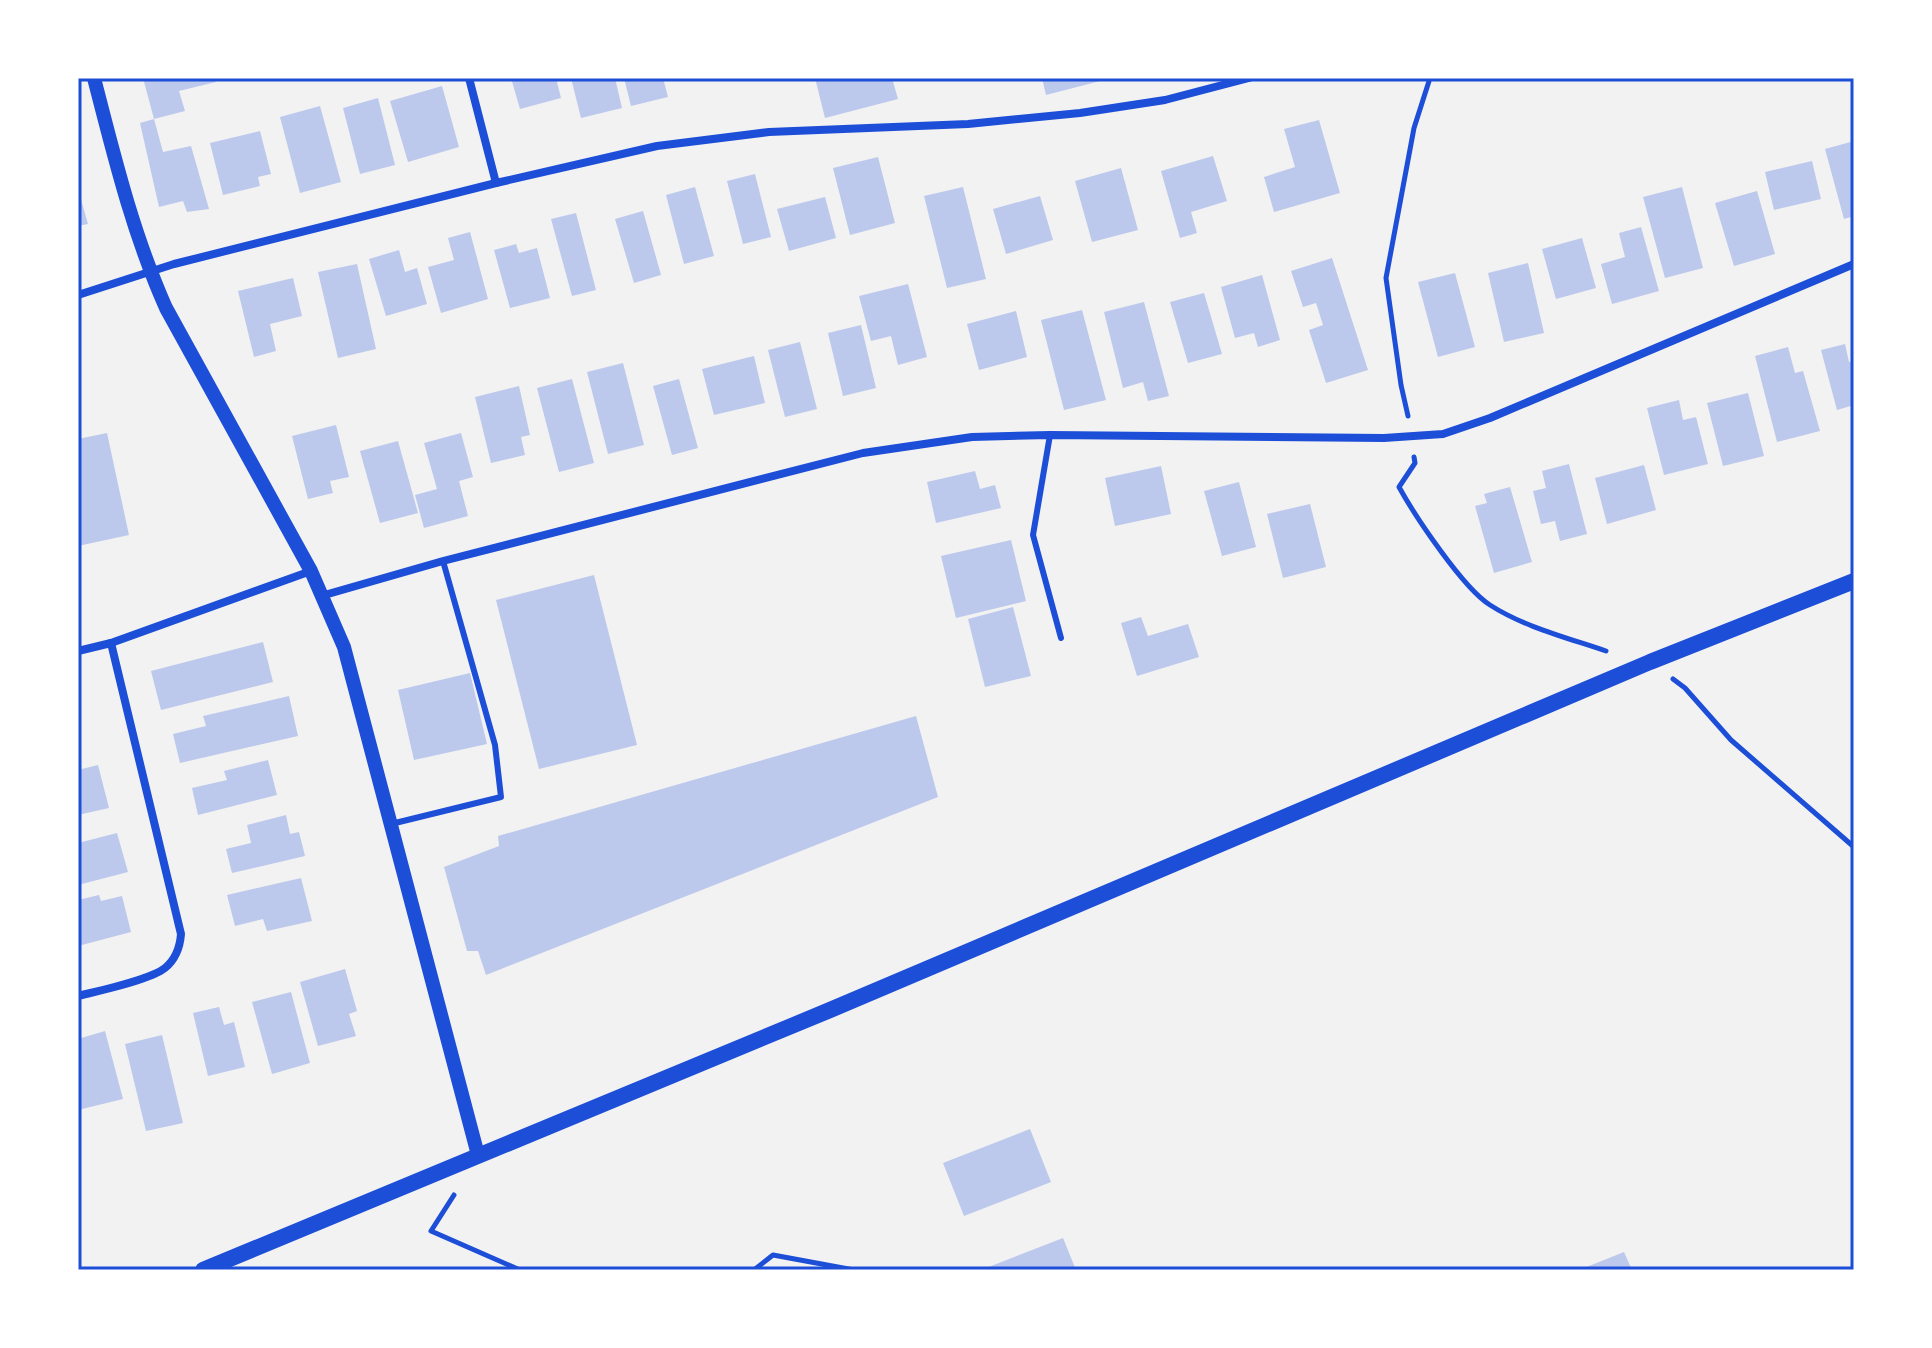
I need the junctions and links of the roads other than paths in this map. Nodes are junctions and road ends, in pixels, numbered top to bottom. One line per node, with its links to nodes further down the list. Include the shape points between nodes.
1 (94, 78): 6 (street)
2 (469, 78): 4 (street)
3 (1249, 78): 4 (street, via 1165,100 1080,113 968,124 769,132 657,146)
4 (496, 183): 6 (street)
5 (1854, 264): 8 (street, via 1443,434)
6 (151, 273): 7 (street); 10 (street)
7 (78, 295)
8 (1050, 435): 9 (street, via 972,437 863,453); 13 (lane, via 1033,535)
9 (443, 561): 12 (street); 16 (lane, via 495,745 501,797)
10 (311, 571): 12 (street); 14 (street)
11 (1854, 581): 18 (main road)
12 (321, 596): 16 (street, via 344,647)
13 (1061, 638)
14 (111, 643): 15 (street); 17 (street, via 180,945 163,970)
15 (78, 651)
16 (391, 824): 18 (street)
17 (78, 996)
18 (478, 1155): 19 (main road)
19 (203, 1270)

